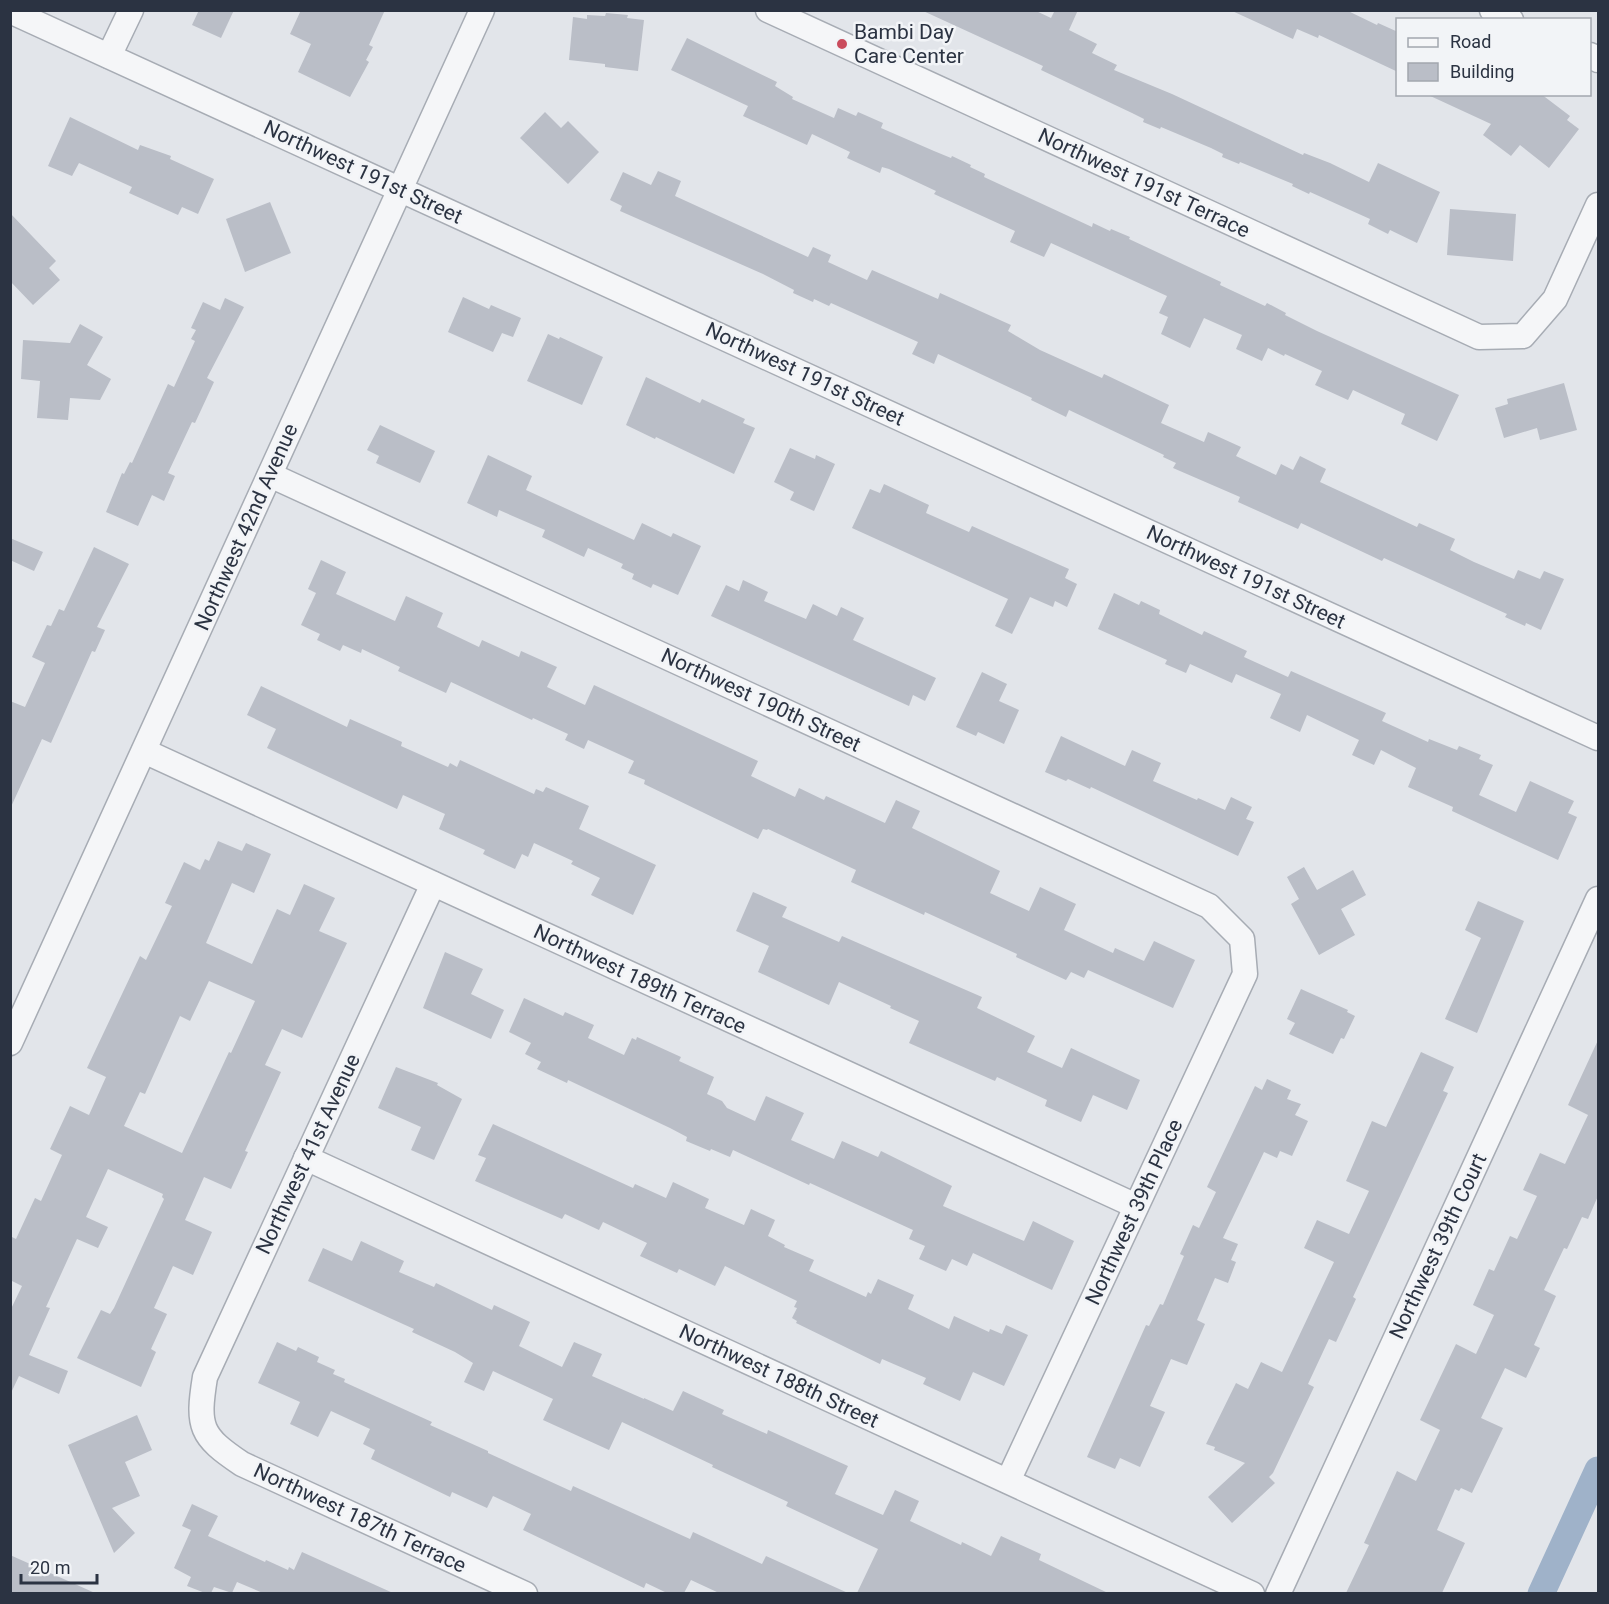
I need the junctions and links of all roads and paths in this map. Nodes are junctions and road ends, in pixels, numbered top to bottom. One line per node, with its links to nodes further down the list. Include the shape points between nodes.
1 (131, 10): 7 (street)
2 (482, 10): 8 (street, Northwest 42nd Avenue)
3 (768, 10): 9 (street, Northwest 191st Terrace, via 1479,337 1523,336 1555,299)
4 (1492, 10): 6 (street)
5 (10, 11): 7 (street, Northwest 191st Street)
6 (1507, 18)
7 (110, 56): 8 (street, Northwest 191st Street)
8 (400, 189): 10 (street, Northwest 42nd Avenue); 11 (street, Northwest 191st Street)
9 (1599, 205)
10 (270, 475): 12 (street, Northwest 42nd Avenue); 15 (street, Northwest 190th Street, via 1209,906)
11 (1599, 738)
12 (144, 751): 13 (street, Northwest 189th Terrace); 16 (street, Northwest 42nd Avenue)
13 (433, 884): 17 (street, Northwest 41st Avenue); 18 (street, Northwest 189th Terrace)
14 (1599, 899): 23 (street, Northwest 39th Court)
15 (1242, 939): 18 (street, Northwest 39th Place, via 1245,974)
16 (10, 1043)
17 (306, 1158): 19 (street, Northwest 41st Avenue, via 205,1377 201,1404); 20 (street, Northwest 188th Street)
18 (1137, 1206): 20 (street, Northwest 39th Place)
19 (204, 1430): 21 (street, Northwest 187th Terrace, via 218,1448 242,1464)
20 (1008, 1481): 22 (street, Northwest 188th Street)
21 (525, 1593)
22 (1252, 1593)
23 (1278, 1593)

